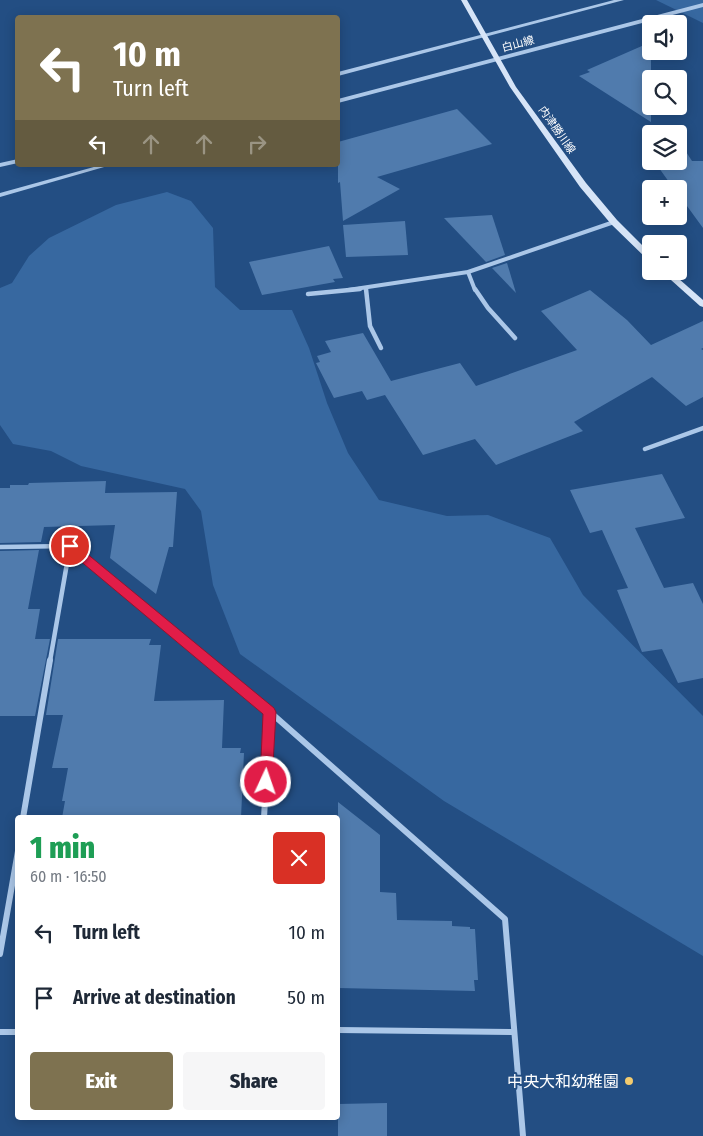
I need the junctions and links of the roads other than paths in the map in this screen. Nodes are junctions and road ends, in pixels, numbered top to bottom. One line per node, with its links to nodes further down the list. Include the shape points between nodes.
1 (464, 0): 4 (main road, 内津勝川線)
2 (621, 0): 4 (street, 白山線)
3 (703, 5): 5 (street, 白山線)
4 (485, 36): 5 (main road, 内津勝川線); 6 (street, 白山線)
5 (497, 60): 7 (street, 白山線); 12 (main road, 内津勝川線, via 583,185)
6 (340, 73)
7 (340, 100)
8 (15, 162): 9 (street)
9 (0, 166)
10 (101, 167): 11 (street)
11 (0, 195)
12 (614, 222): 13 (main road, 内津勝川線); 14 (street)
13 (642, 249)
14 (468, 272): 16 (street); 19 (street, via 476,292)
15 (675, 280): 18 (main road)
16 (366, 288): 17 (street); 20 (street, via 368,321)
17 (308, 294)
18 (703, 304)
19 (515, 338)
20 (381, 348)
21 (703, 428): 22 (street)
22 (645, 449)
23 (70, 546): 24 (street); 25 (street); 26 (street)
24 (0, 547)
25 (270, 712): 27 (street); 33 (street, via 505,919)
26 (24, 815)
27 (264, 815)
28 (15, 869): 29 (street)
29 (0, 954)
30 (340, 1030): 33 (street)
31 (0, 1032): 32 (street)
32 (15, 1032)
33 (513, 1032): 34 (street)
34 (523, 1136)

